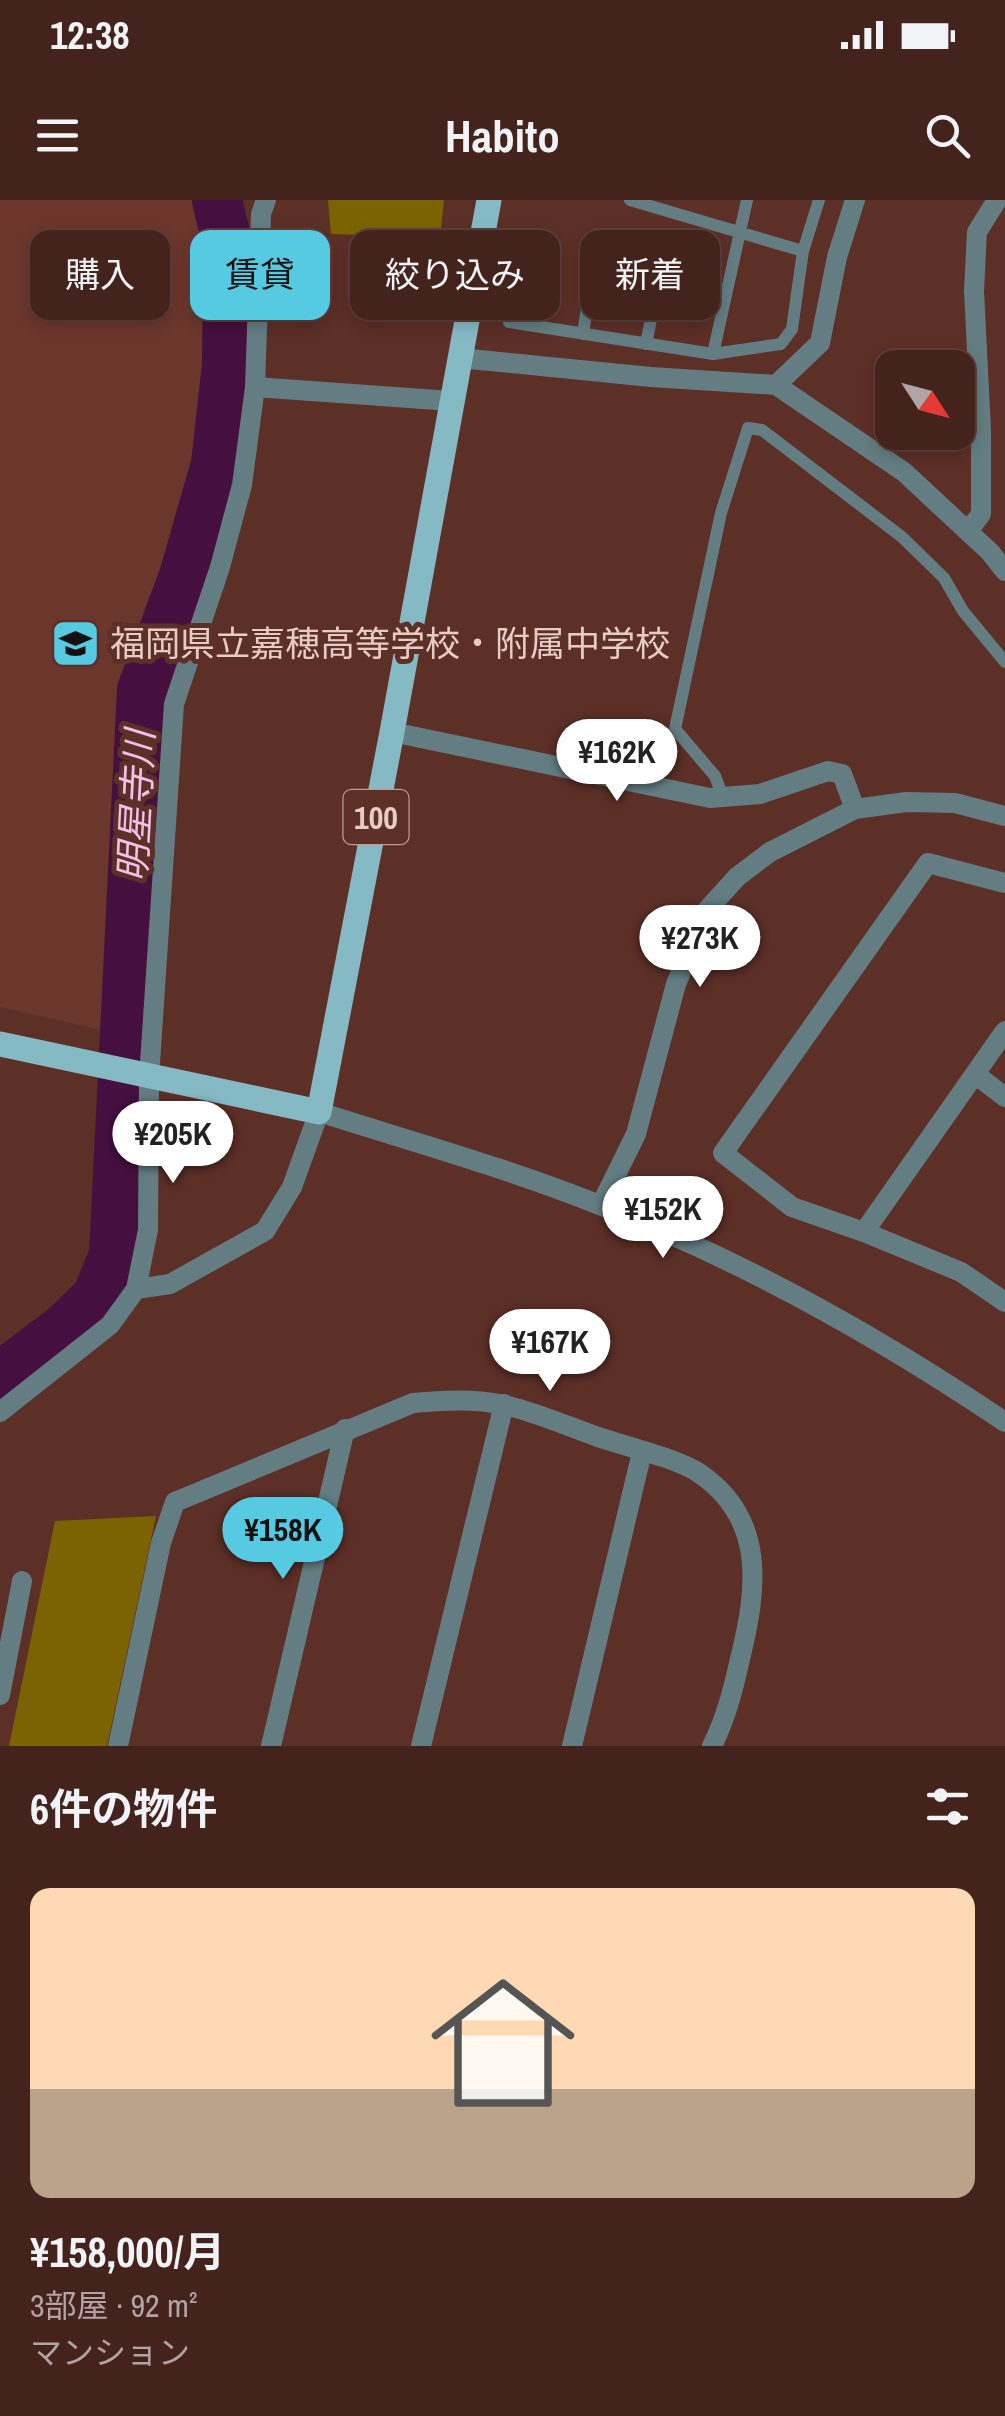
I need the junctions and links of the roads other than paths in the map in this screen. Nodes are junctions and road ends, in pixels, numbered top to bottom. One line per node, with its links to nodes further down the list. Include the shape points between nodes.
1 (489, 200): 16 (main road, 100)
2 (630, 200): 8 (lane)
3 (747, 200): 8 (lane)
4 (820, 200): 9 (lane)
5 (855, 200): 17 (street, via 820,342)
6 (997, 200): 20 (street, via 977,232 981,514)
7 (259, 205): 18 (street)
8 (742, 233): 9 (lane); 15 (lane)
9 (803, 251): 15 (lane, via 792,329 781,344)
10 (509, 320): 13 (lane)
11 (584, 320): 13 (lane)
12 (651, 320): 14 (lane)
13 (582, 334): 14 (lane)
14 (646, 344): 15 (lane)
15 (713, 354)
16 (460, 358): 17 (street); 19 (main road, 100)
17 (776, 385): 20 (street, via 904,472)
18 (255, 387): 19 (street); 31 (street, via 242,484 174,704)
19 (451, 401): 23 (main road, 100)
20 (968, 531): 21 (street)
21 (1005, 572)
22 (1005, 662): 24 (lane, via 944,578 902,537 762,430 748,428 721,513 675,729 715,776)
23 (392, 732): 24 (street); 33 (main road, 100)
24 (723, 797): 25 (street, via 760,794 828,771 842,774)
25 (855, 809): 26 (street, via 955,802); 34 (street, via 770,852 708,909 676,984 636,1134)
26 (1005, 816)
27 (1005, 883): 35 (street, via 928,863 722,1153 792,1207)
28 (1005, 1031): 30 (street)
29 (0, 1044): 31 (main road)
30 (974, 1074): 32 (street); 35 (street)
31 (149, 1078): 33 (main road); 36 (street, via 148,1230)
32 (1005, 1096)
33 (318, 1112): 34 (street); 36 (street, via 292,1187 265,1232 170,1284)
34 (601, 1206): 40 (street, via 750,1272)
35 (864, 1232): 37 (street, via 961,1272)
36 (136, 1288): 39 (street, via 110,1325)
37 (1005, 1302)
38 (504, 1404): 41 (street, via 413,1403); 42 (street); 47 (street)
39 (0, 1412)
40 (1005, 1422)
41 (345, 1429): 45 (street, via 175,1502); 46 (street)
42 (642, 1452): 48 (street); 49 (street, via 697,1472 730,1500 754,1566 752,1610 725,1721)
43 (22, 1581): 44 (street)
44 (0, 1695)
45 (118, 1746)
46 (271, 1746)
47 (421, 1746)
48 (572, 1746)
49 (712, 1746)

